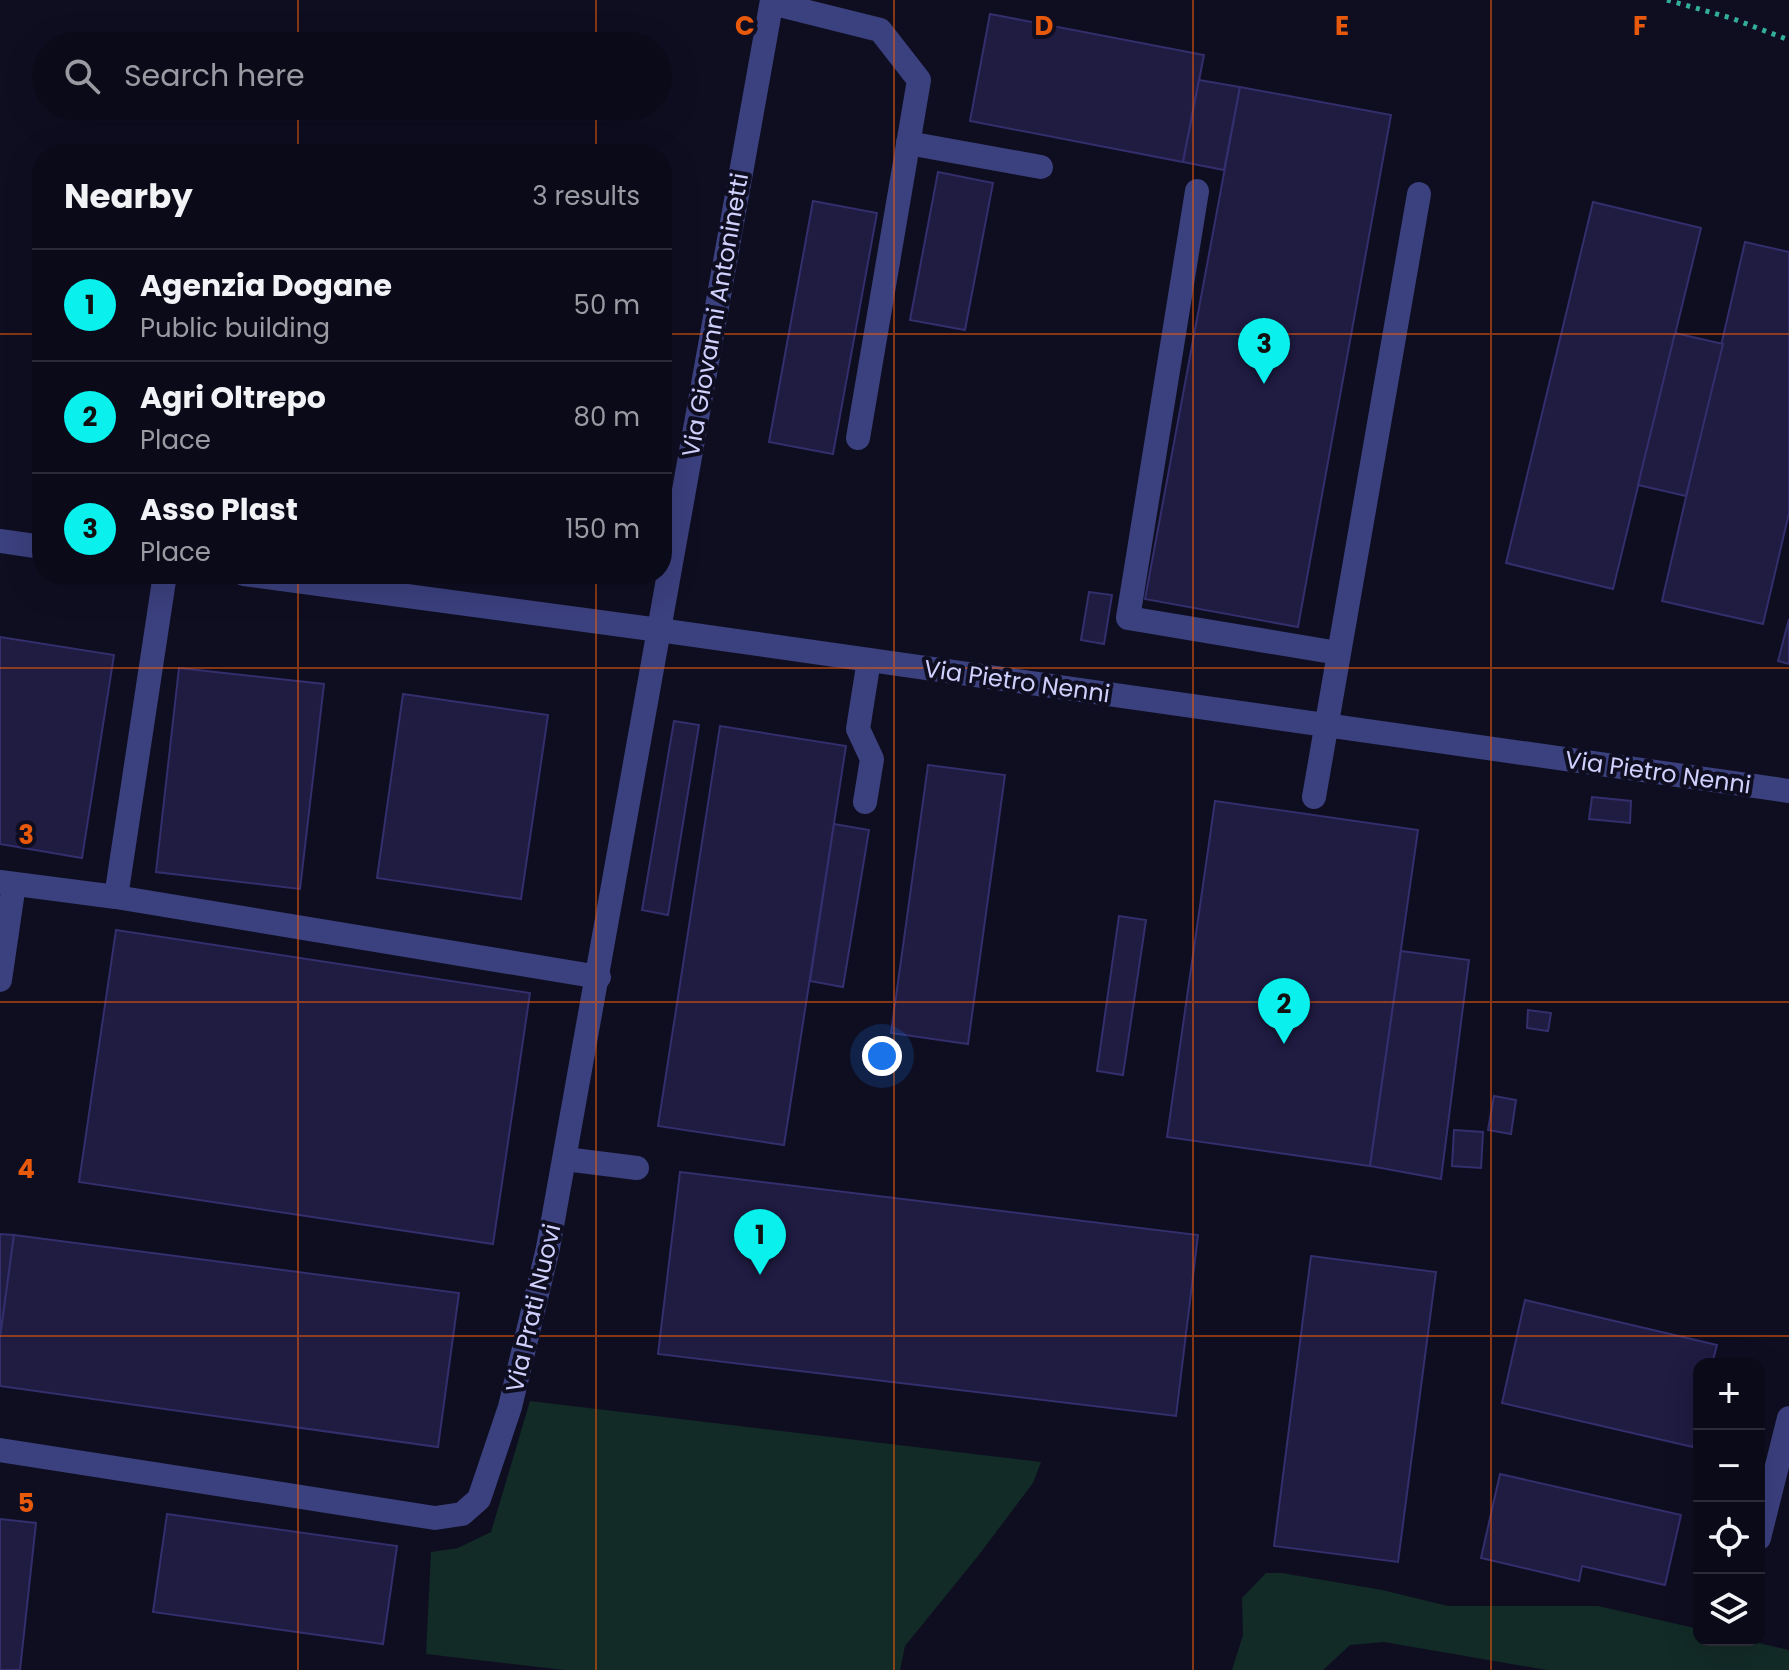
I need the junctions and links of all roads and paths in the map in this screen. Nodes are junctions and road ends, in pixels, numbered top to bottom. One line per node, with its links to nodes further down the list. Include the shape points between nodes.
1 (1667, 0): 3 (path)
2 (772, 2): 4 (street, via 880,30 919,80); 11 (street, Via Giovanni Antoninetti)
3 (1789, 40)
4 (908, 143): 5 (street); 8 (street)
5 (1041, 167)
6 (1197, 191): 16 (street, via 1128,618)
7 (1419, 194): 16 (street)
8 (858, 438)
9 (0, 541): 10 (street)
10 (32, 546)
11 (672, 558)
12 (163, 584): 23 (street)
13 (318, 584): 15 (street, Via Pietro Nenni)
14 (667, 584): 15 (street, Via Giovanni Antoninetti)
15 (659, 630): 17 (street, Via Pietro Nenni); 24 (street, Via Prati Nuovi)
16 (1338, 653): 18 (street)
17 (869, 660): 18 (street, Via Pietro Nenni); 21 (street, via 858,729 872,759)
18 (1325, 725): 19 (street, Via Pietro Nenni); 20 (street)
19 (1789, 791)
20 (1314, 797)
21 (865, 802)
22 (7, 883): 23 (street); 25 (street)
23 (116, 897): 24 (street)
24 (599, 977): 26 (street, Via Prati Nuovi)
25 (0, 980)
26 (565, 1159): 27 (street); 29 (street, Via Prati Nuovi, via 510,1407 479,1499 462,1514 435,1518)
27 (637, 1168)
28 (1789, 1418): 30 (street)
29 (0, 1450)
30 (1765, 1514)

